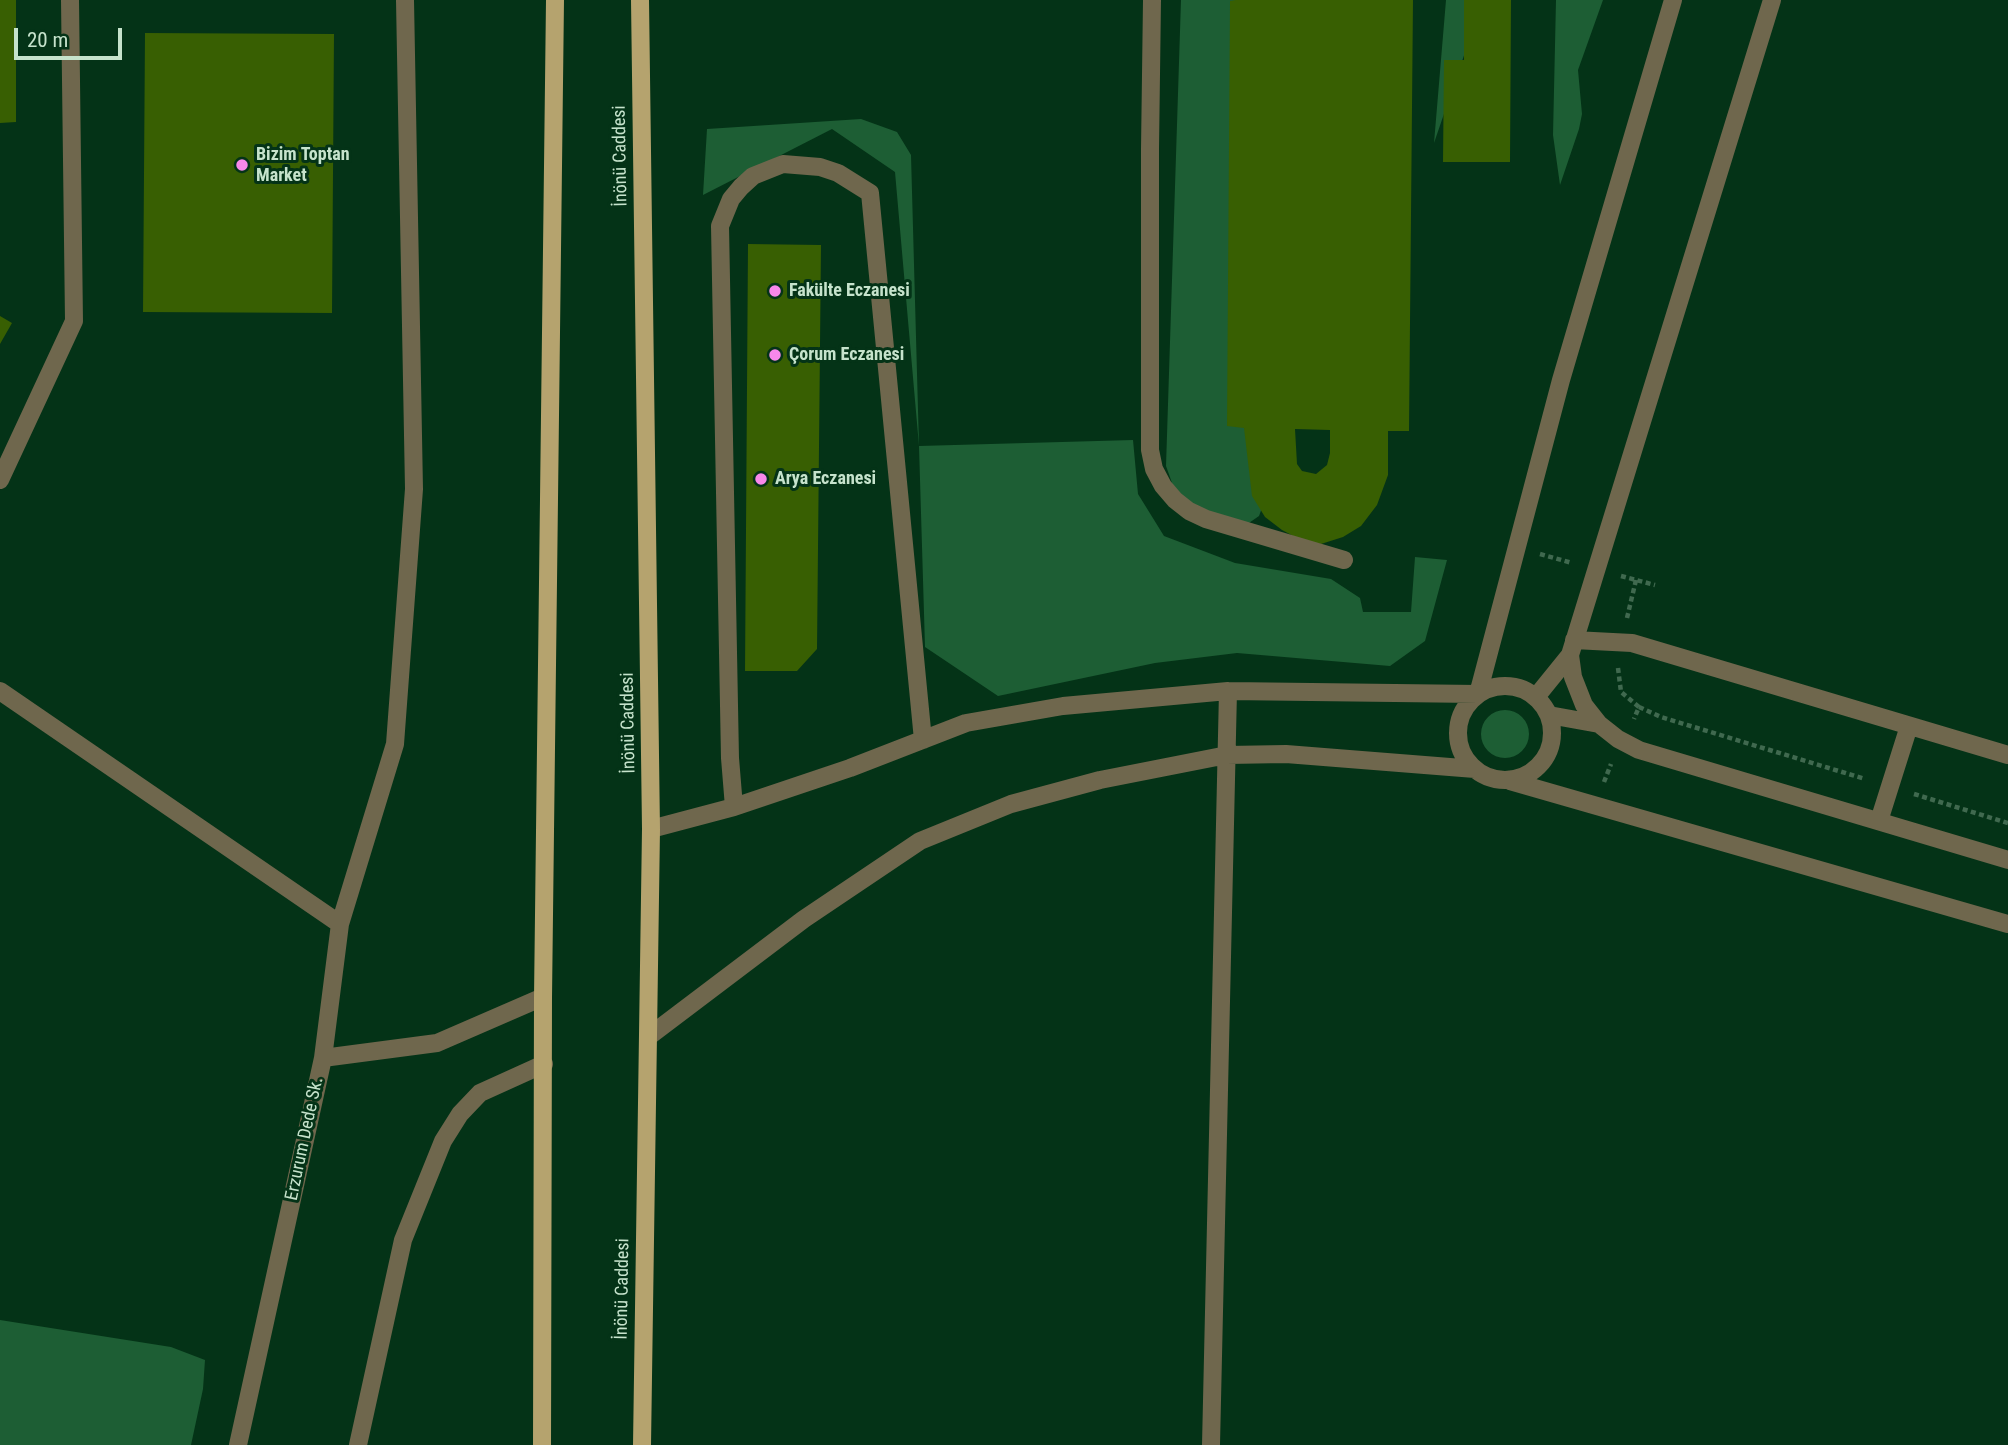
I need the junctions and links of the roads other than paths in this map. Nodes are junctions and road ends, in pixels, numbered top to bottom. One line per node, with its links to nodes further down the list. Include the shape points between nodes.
1 (70, 0): 8 (street, via 74,321)
2 (405, 0): 27 (street, via 414,489 395,744)
3 (555, 0): 29 (main road)
4 (640, 0): 25 (main road, İnönü Caddesi)
5 (1152, 0): 9 (street, via 1150,436 1154,469 1163,486 1189,511)
6 (1674, 0): 13 (street, via 1561,380)
7 (1772, 0): 10 (street)
8 (0, 480)
9 (1345, 559)
10 (1572, 647): 14 (street); 16 (street, via 1573,677 1584,705); 17 (street, via 1632,643)
11 (0, 691): 27 (street)
12 (1228, 691): 13 (street); 18 (street, via 1063,706 966,723); 19 (street)
13 (1478, 694): 14 (street, via 1508,686); 21 (street, via 1460,719 1458,735 1461,750)
14 (1536, 697): 15 (street)
15 (1549, 715): 16 (street); 22 (street, via 1548,755 1525,776)
16 (1599, 724): 24 (street, via 1639,750)
17 (1909, 726): 20 (street); 24 (street)
18 (923, 740): 23 (street); 23 (street, via 870,193 838,173 811,165 783,164 753,176 741,187 720,226)
19 (1227, 755): 21 (street, via 1286,754); 30 (street, via 1100,780 1011,804 920,841 804,919); 37 (street)
20 (2008, 755)
21 (1475, 769): 22 (street, via 1495,780)
22 (1510, 780): 28 (street)
23 (734, 807): 25 (street)
24 (1879, 821): 26 (street)
25 (651, 829): 30 (main road, İnönü Caddesi)
26 (2008, 860)
27 (340, 924): 31 (street)
28 (2008, 924)
29 (543, 997): 31 (street, Erzurum Dede Sk., via 437,1043); 32 (main road)
30 (648, 1037): 36 (main road, İnönü Caddesi)
31 (323, 1058): 33 (street, Erzurum Dede Sk.)
32 (544, 1064): 34 (street, via 480,1093 443,1141 403,1240); 35 (main road)
33 (238, 1445)
34 (358, 1445)
35 (542, 1445)
36 (642, 1445)
37 (1211, 1445)

